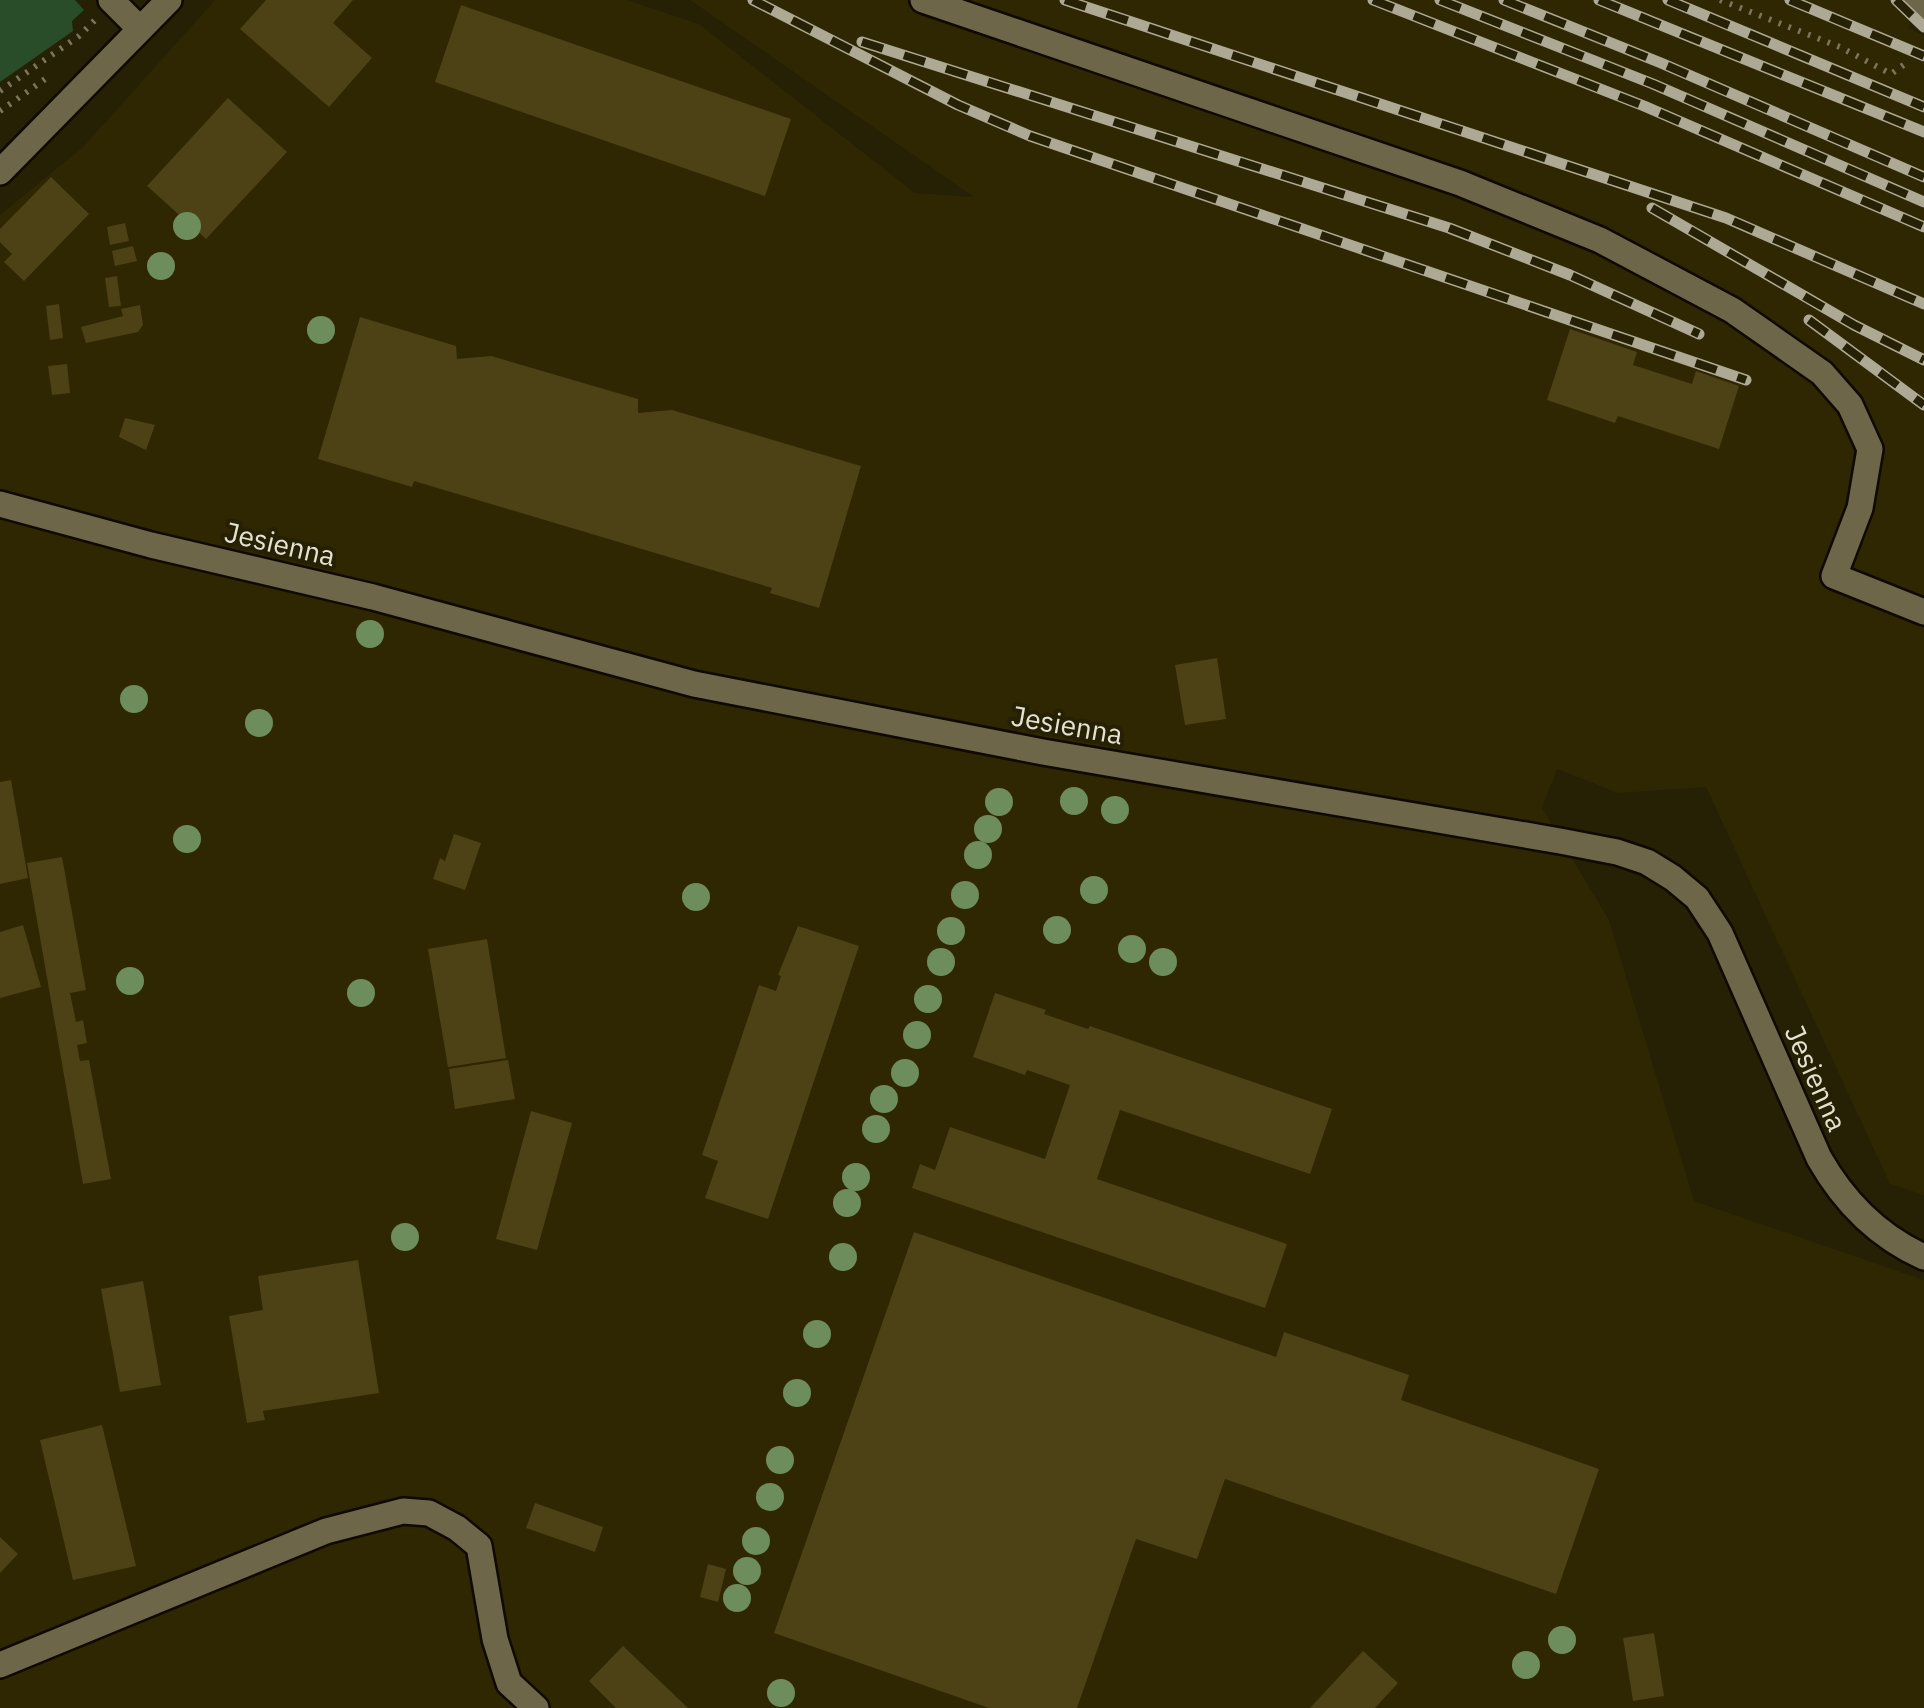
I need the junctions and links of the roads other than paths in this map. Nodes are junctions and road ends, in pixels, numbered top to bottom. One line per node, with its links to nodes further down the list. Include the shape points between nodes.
1 (169, 0): 4 (street)
2 (923, 0): 7 (street, via 1460,184 1600,240 1732,310 1822,373 1850,405 1870,449 1860,508 1834,576)
3 (112, 1): 4 (street)
4 (140, 29): 5 (street)
5 (3, 167)
6 (0, 504): 8 (street, Jesienna, via 694,684 1647,862 1697,898 1720,932 1836,1186 1873,1226)
7 (1924, 612)
8 (1924, 1257)
9 (0, 1664): 10 (street, via 326,1531 403,1511 429,1513 479,1546 494,1639 510,1683)
10 (536, 1708)

